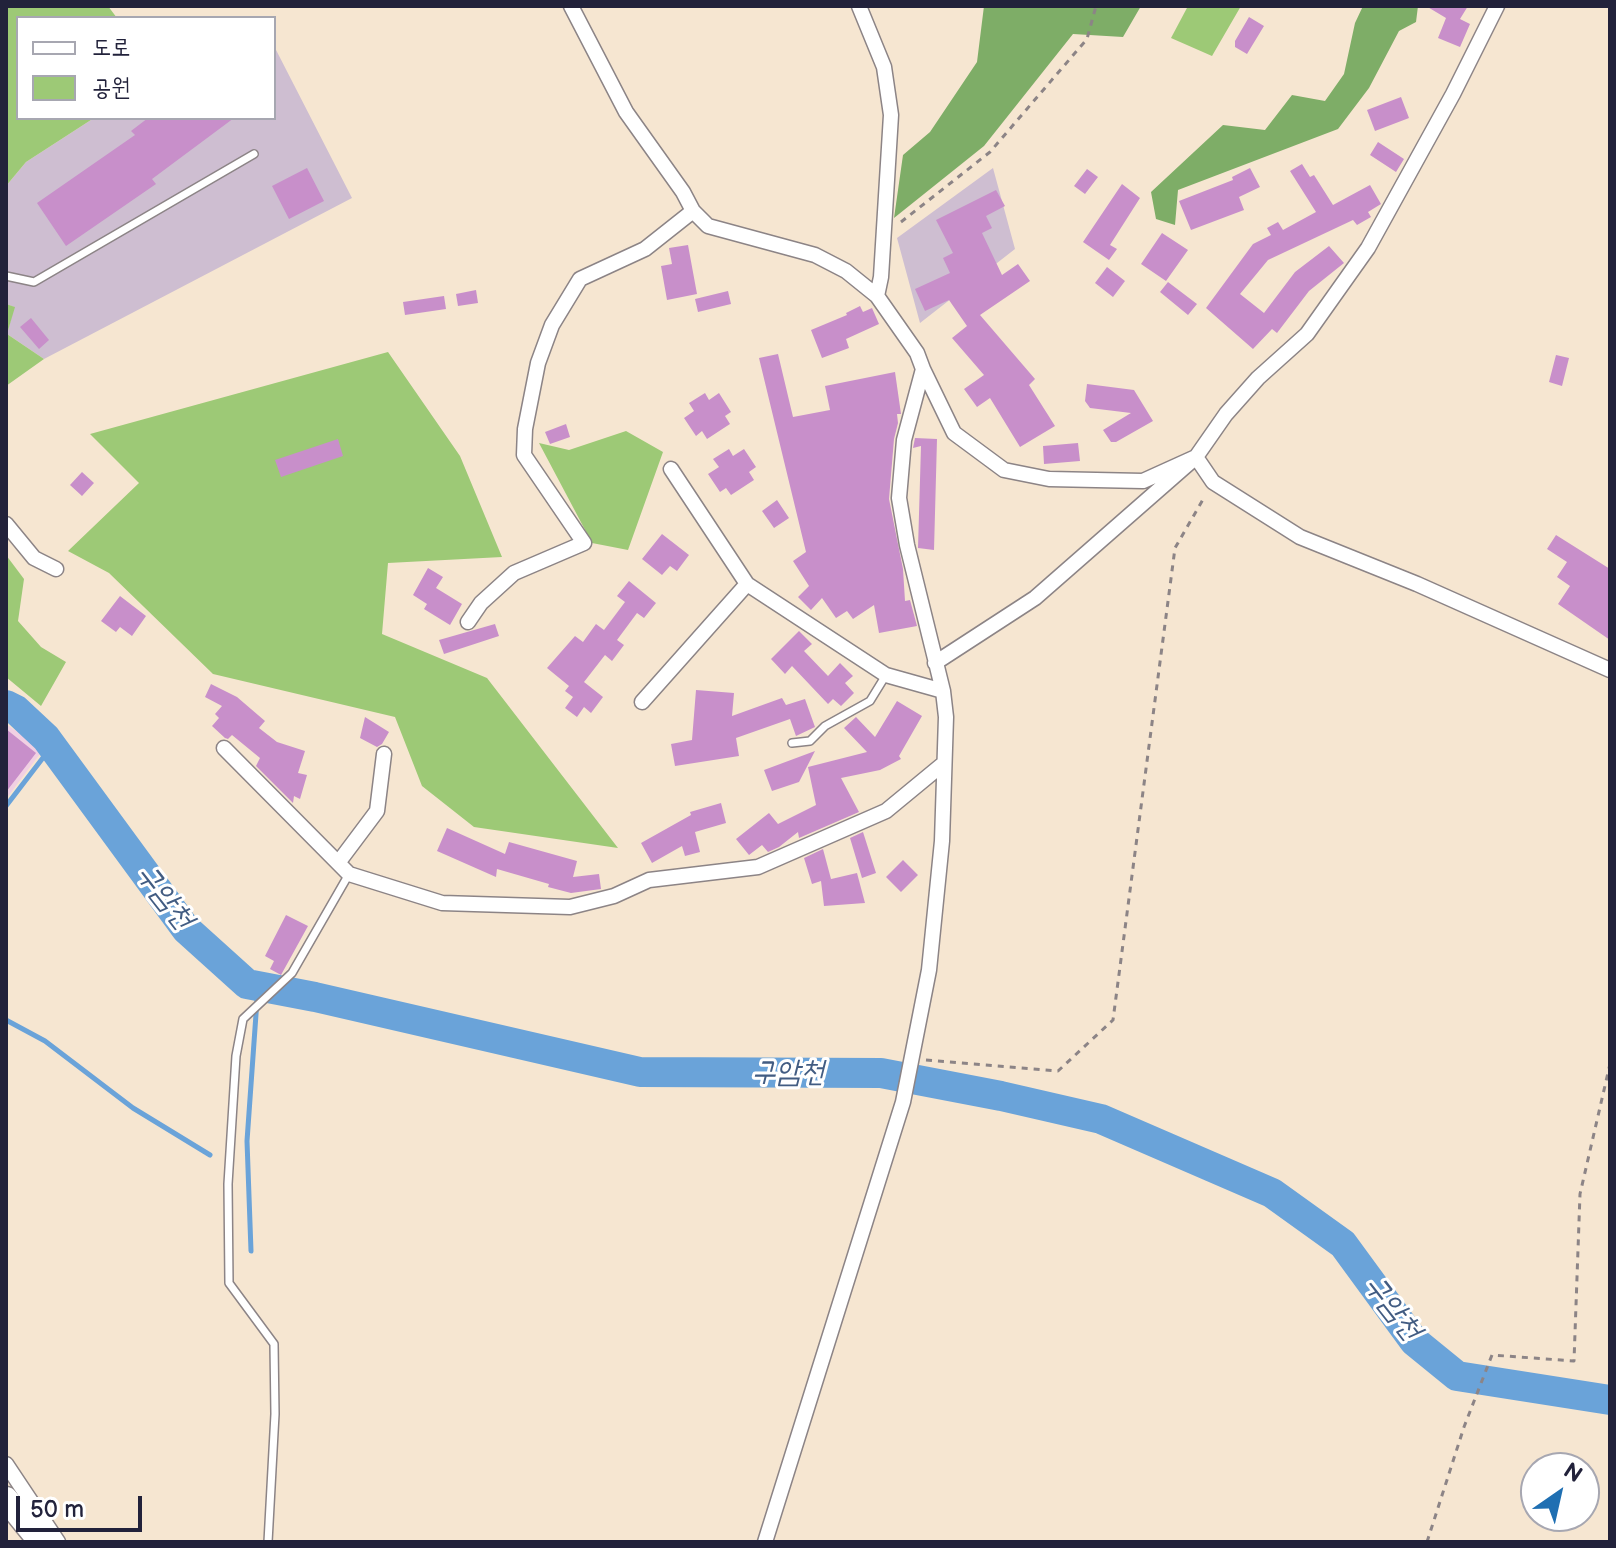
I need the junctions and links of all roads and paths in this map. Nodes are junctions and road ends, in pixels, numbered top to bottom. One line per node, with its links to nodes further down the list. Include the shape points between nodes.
1 (571, 6): 6 (street, via 626,112)
2 (859, 6): 7 (street, via 884,67 891,115)
3 (1096, 6): 7 (path, via 1087,39 990,152)
4 (1497, 6): 11 (street, via 1368,248 1314,326 1258,378)
5 (254, 154): 8 (lane, via 34,282)
6 (693, 211): 9 (street, via 708,226 815,255); 17 (street, via 645,249 580,279 552,325 538,363 524,455 584,543 514,573)
7 (883, 237): 9 (street)
8 (6, 276)
9 (877, 296): 10 (street)
10 (923, 369): 11 (street, via 954,433 1004,470 1049,479 1143,481); 18 (street, via 904,440 899,498)
11 (1196, 457): 13 (street); 18 (street, via 1035,598)
12 (671, 469): 16 (street)
13 (1213, 482): 19 (street, via 1300,537); 28 (path, via 1175,548 1113,1020 1058,1071)
14 (6, 524): 15 (street, via 34,558)
15 (56, 569)
16 (747, 584): 20 (street); 22 (street)
17 (468, 622)
18 (935, 663): 21 (street)
19 (1610, 670)
20 (886, 675): 21 (street); 23 (lane, via 870,701 825,726 810,741)
21 (943, 691): 26 (street)
22 (642, 702)
23 (792, 743)
24 (224, 748): 27 (street)
25 (384, 754): 27 (street, via 377,811)
26 (943, 764): 27 (street, via 886,811 758,867 649,880 570,907 442,903); 28 (street, via 942,841 929,970)
27 (344, 869): 34 (lane, via 292,973 243,1019 236,1056 228,1184 229,1283 274,1344)
28 (912, 1057): 35 (street, via 903,1102)
29 (1610, 1064): 36 (path, via 1580,1194 1574,1361 1492,1355)
30 (6, 1464): 33 (street)
31 (6, 1499): 32 (highway)
32 (41, 1542)
33 (58, 1542)
34 (268, 1542)
35 (765, 1542)
36 (1427, 1542)

